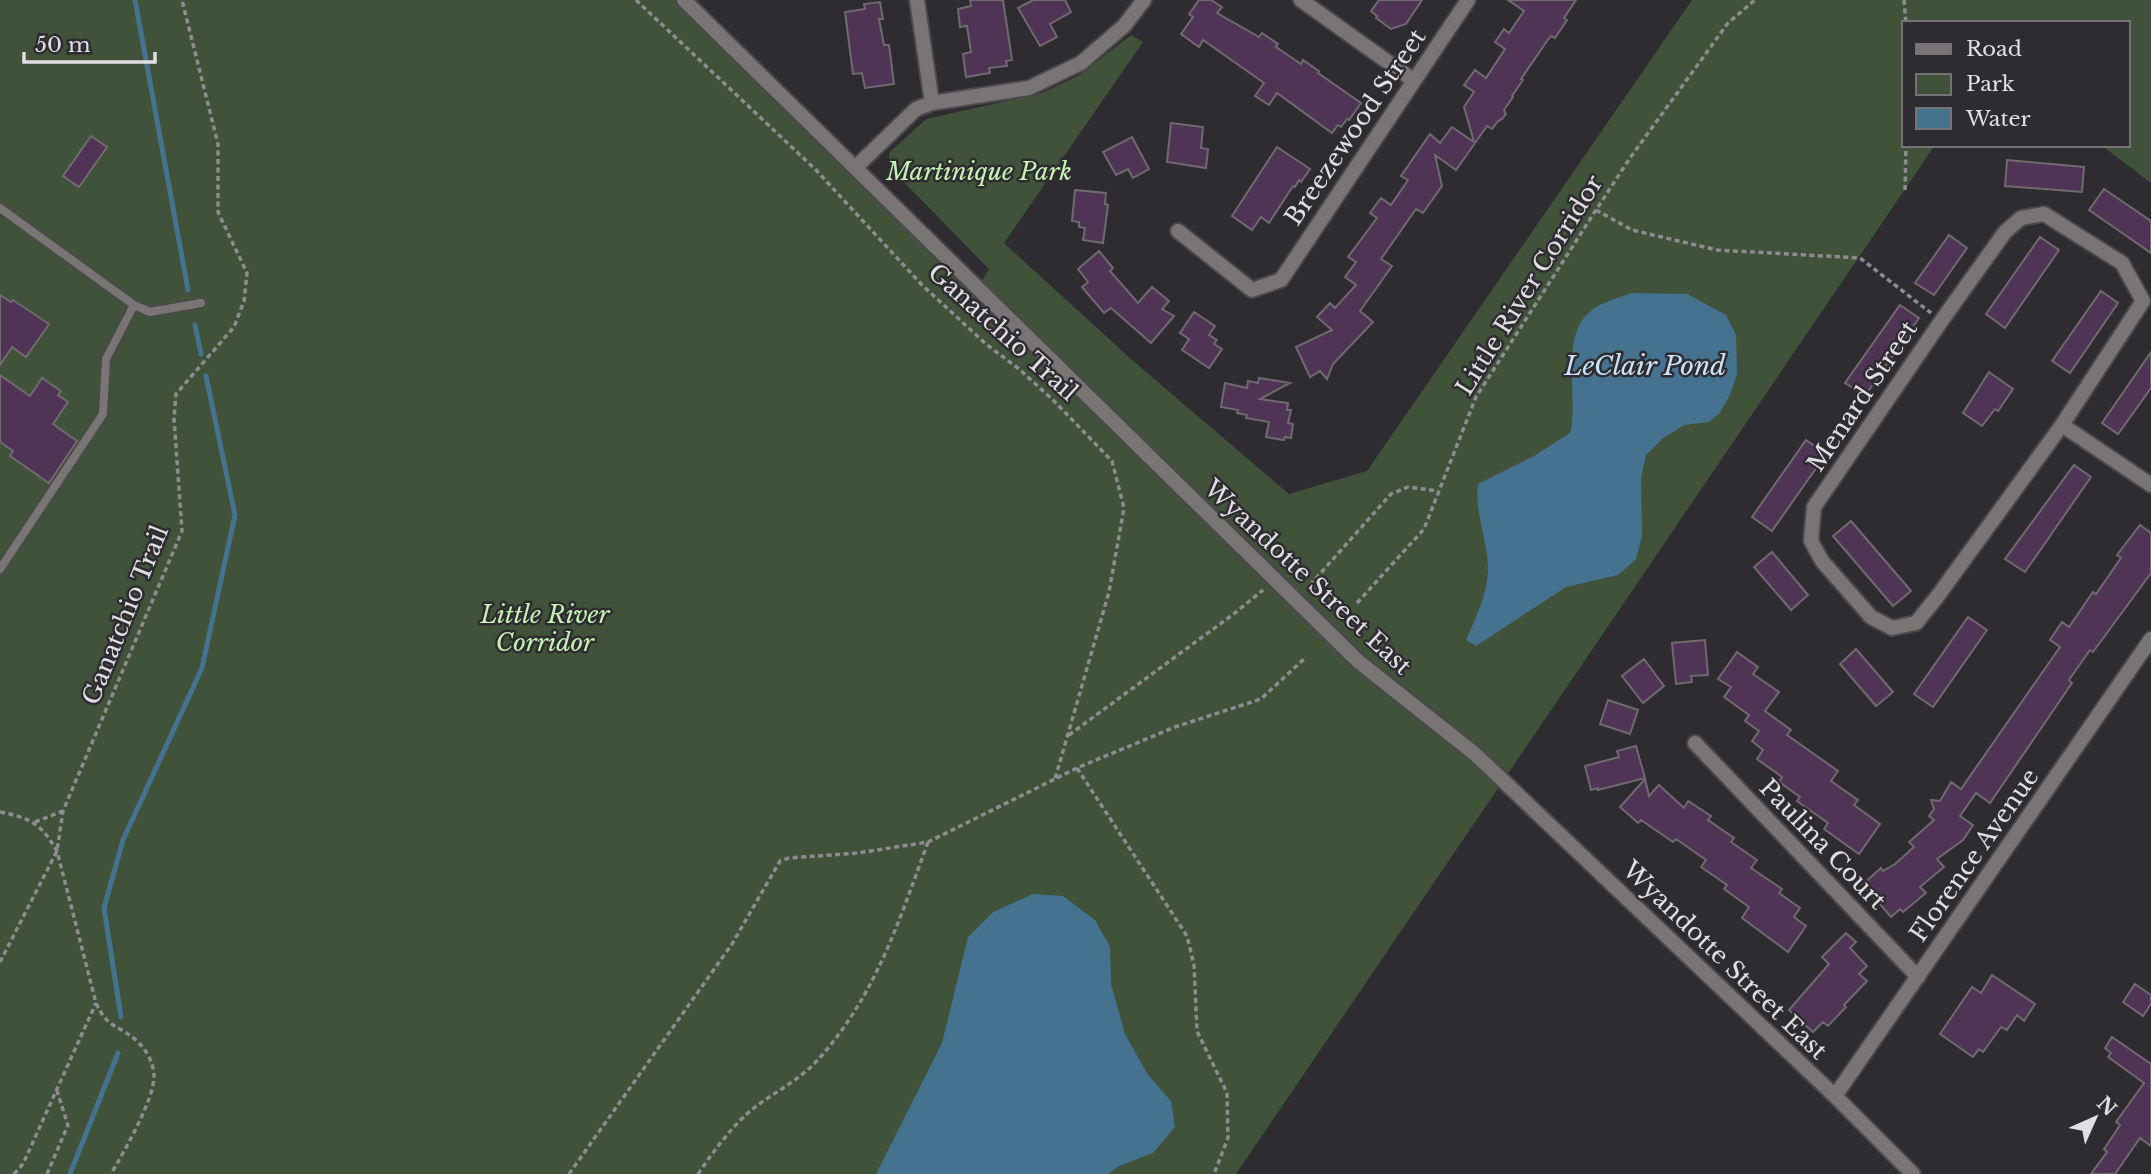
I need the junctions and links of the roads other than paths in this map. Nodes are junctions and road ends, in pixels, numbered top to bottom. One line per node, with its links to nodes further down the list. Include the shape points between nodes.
1 (684, 0): 8 (street, Wyandotte Street East)
2 (917, 0): 7 (street)
3 (1144, 0): 7 (street, via 1124,26 1081,64 1029,88)
4 (1301, 0): 6 (street)
5 (1468, 0): 6 (street, Breezewood Street)
6 (1413, 80): 10 (street, Breezewood Street, via 1281,280 1252,290)
7 (932, 103): 8 (street, via 916,108)
8 (856, 167): 19 (street, Wyandotte Street East, via 1359,662 1475,754)
9 (0, 208): 12 (lane)
10 (1178, 231)
11 (201, 303): 12 (lane, via 150,313)
12 (134, 304): 15 (lane, via 107,359 103,414)
13 (2062, 425): 13 (street, Menard Street, via 2143,301 2122,264 2044,214 2021,218 2005,232 1941,320 1814,507 1811,541 1822,561 1871,617 1892,628 1916,623); 14 (street)
14 (2151, 485)
15 (0, 569)
16 (2151, 639): 18 (street, Florence Avenue)
17 (1695, 743): 18 (street, Paulina Court)
18 (1918, 977): 19 (street, Florence Avenue)
19 (1835, 1096): 20 (street, Wyandotte Street East)
20 (1913, 1174)

